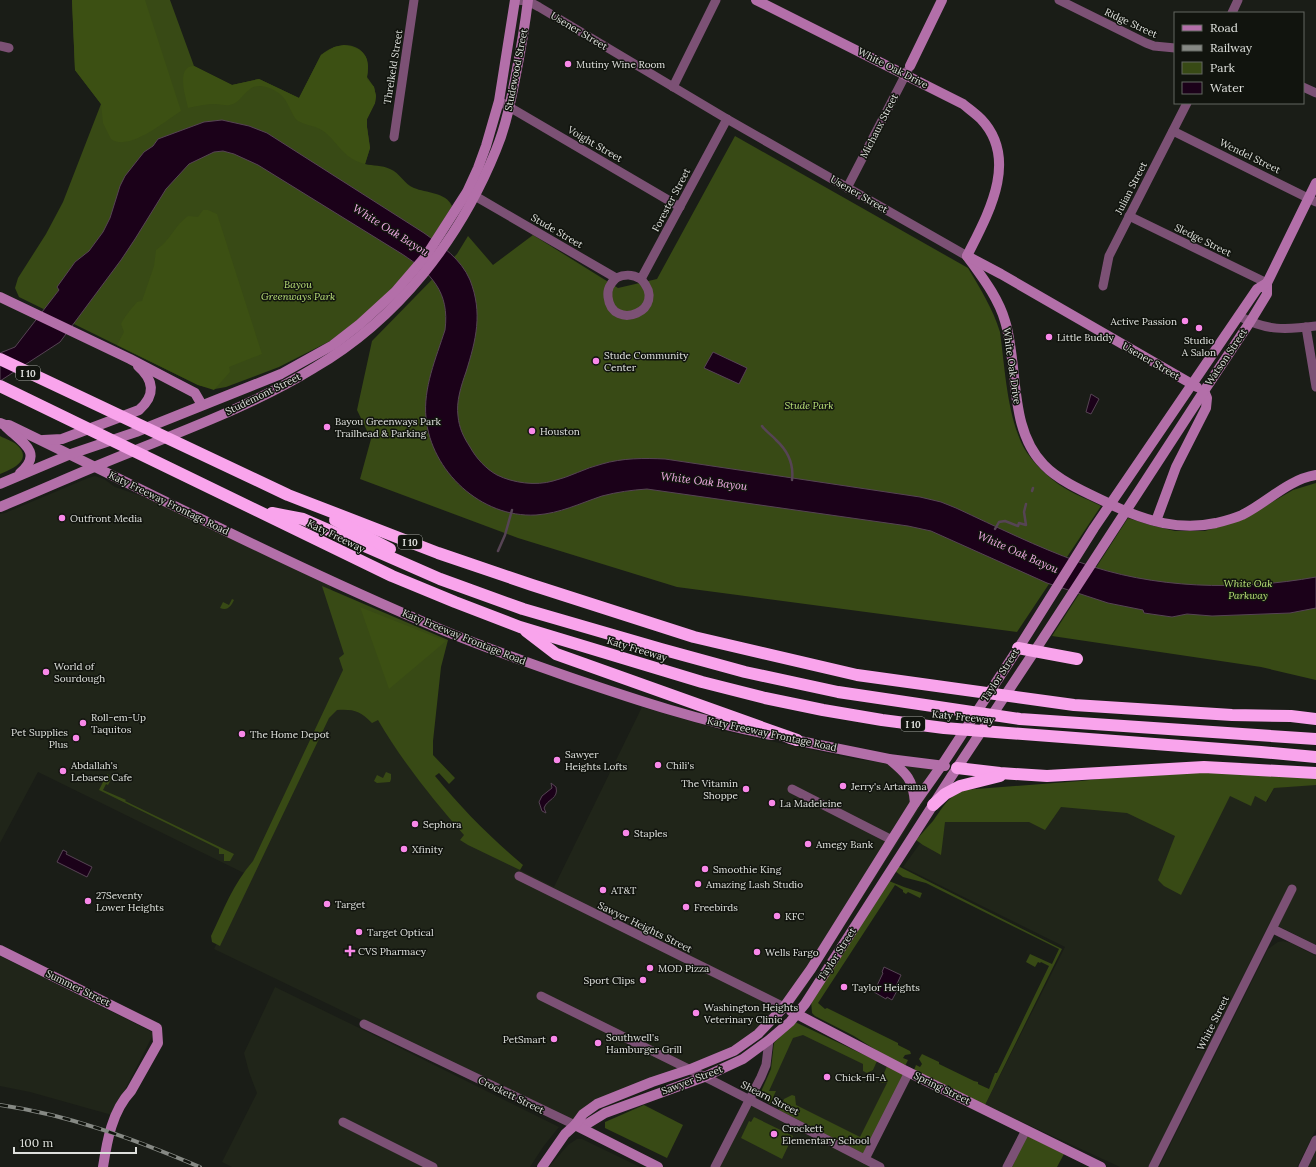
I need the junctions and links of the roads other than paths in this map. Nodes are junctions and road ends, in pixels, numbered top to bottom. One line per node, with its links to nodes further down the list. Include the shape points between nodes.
1 (414, 0): 20 (street, Threlkeld Street)
2 (515, 0): 8 (street, Usener Street); 15 (main road, Studewood Street)
3 (716, 0): 12 (street)
4 (756, 0): 11 (main road, White Oak Drive)
5 (942, 0): 11 (main road, Michaux Street)
6 (1059, 0): 10 (street, Ridge Street, via 1146,43)
7 (1238, 0): 9 (street)
8 (528, 1): 12 (street, Usener Street); 17 (main road, Studewood Street)
9 (1232, 12)
10 (1174, 48)
11 (908, 70): 22 (street, Michaux Street); 27 (main road, White Oak Drive, via 963,104 982,120 995,140 999,166 996,194)
12 (673, 87): 18 (street, Usener Street)
13 (1304, 87): 14 (street)
14 (1316, 93)
15 (499, 101): 17 (street, Voight Street); 23 (main road, Studewood Street)
16 (1187, 104): 19 (street, Julian Street)
17 (510, 107): 23 (main road, Studewood Street, via 496,149); 25 (street, Voight Street)
18 (727, 119): 22 (street, Usener Street); 25 (street, Forester Street)
19 (1174, 131): 24 (street, Wendel Street); 26 (street, Julian Street)
20 (394, 137)
21 (1316, 183): 24 (main road, Watson Street)
22 (848, 188): 27 (street, Usener Street)
23 (469, 200): 29 (street, Stude Street); 35 (main road, Studemont Street)
24 (1312, 200): 31 (main road, Watson Street)
25 (680, 207): 30 (street, Forester Street)
26 (1129, 216): 31 (street, Sledge Street); 32 (street, Julian Street, via 1109,256)
27 (967, 256): 28 (main road, Usener Street); 33 (main road, White Oak Drive)
28 (1001, 274): 33 (main road); 42 (main road, Usener Street)
29 (616, 278): 30 (street, via 629,274); 30 (street, via 608,288 608,301 615,312 627,316 640,312 648,302 648,290)
30 (641, 279)
31 (1267, 283): 36 (main road, Watson Street, via 1257,289); 37 (main road, Watson Street, via 1267,294)
32 (1103, 286)
33 (990, 288): 60 (main road, White Oak Drive, via 1005,320 1020,420 1036,455 1044,465 1077,488 1135,515)
34 (0, 297): 41 (main road)
35 (376, 316): 47 (main road, Studemont Street, via 333,345 281,374); 50 (main road, Studemont Street, via 351,343 305,374 265,395)
36 (1239, 316): 37 (street); 42 (main road, Watson Street)
37 (1250, 322): 39 (street, via 1268,328); 46 (main road, Watson Street)
38 (1316, 326): 39 (street)
39 (1306, 327): 44 (street)
40 (0, 359): 57 (highway, Katy Freeway / I 10)
41 (130, 359): 47 (main road, via 196,393); 51 (main road, via 146,373 150,382 149,397 139,410 62,439)
42 (1192, 384): 46 (main road, Usener Street); 63 (main road, Taylor Street, via 1094,528)
43 (0, 386): 48 (highway, Katy Freeway / I 10)
44 (1316, 387)
45 (0, 390): 48 (highway)
46 (1204, 391): 60 (main road, Watson Street, via 1207,398 1206,408 1176,467); 64 (main road, Taylor Street)
47 (202, 405): 50 (main road); 52 (main road, Studemont Street, via 136,432)
48 (40, 406): 59 (highway, Katy Freeway / I 10)
49 (2, 424): 51 (main road, Katy Freeway Frontage Road, via 10,425); 55 (main road, via 27,446 31,453 28,466)
50 (194, 426): 53 (main road, Studemont Street)
51 (41, 440): 52 (main road, Katy Freeway Frontage Road)
52 (71, 454): 53 (main road, Katy Freeway Frontage Road); 55 (main road, Studemont Street)
53 (94, 466): 58 (main road, Studemont Street); 68 (main road, Katy Freeway Frontage Road, via 384,605 503,654 669,710 736,728)
54 (1316, 475): 60 (main road, White Oak Drive, via 1287,485 1242,515 1216,523 1189,527)
55 (15, 477): 56 (main road, Studemont Street)
56 (0, 484)
57 (288, 496): 61 (highway, via 389,549); 66 (highway, Katy Freeway / I 10, via 532,586 694,637 857,675 1074,705)
58 (0, 507)
59 (257, 511): 61 (highway, via 303,519 440,579); 62 (highway, Katy Freeway / I 10, via 392,576)
60 (1156, 521)
61 (524, 606): 67 (highway, via 595,630 745,672 838,692 1020,719)
62 (518, 626): 68 (highway, via 556,654); 69 (highway, Katy Freeway / I 10, via 702,682 882,720 1000,733)
63 (1018, 648): 64 (highway); 71 (main road, Taylor Street)
64 (1034, 652): 65 (highway); 72 (main road, Taylor Street)
65 (1077, 658)
66 (1316, 719)
67 (1316, 739)
68 (797, 740): 70 (main road, Katy Freeway Frontage Road)
69 (1316, 757)
70 (889, 759): 71 (main road, Katy Freeway Frontage Road); 76 (main road, via 912,783)
71 (942, 764): 72 (main road, Katy Freeway Frontage Road); 76 (main road, Taylor Street)
72 (959, 765): 74 (highway); 77 (main road, Taylor Street)
73 (1316, 773): 74 (highway, via 1204,768 1047,776)
74 (1007, 774): 77 (highway, via 960,786)
75 (792, 789): 78 (street)
76 (915, 803): 78 (main road, Taylor Street)
77 (933, 804): 82 (main road, Taylor Street)
78 (892, 840): 81 (main road, Taylor Street)
79 (519, 876): 87 (street, Sawyer Heights Street)
80 (1292, 889): 83 (street, White Street)
81 (842, 918): 82 (main road); 87 (main road, Taylor Street)
82 (856, 924): 88 (main road, Taylor Street)
83 (1273, 929): 85 (street); 110 (street, White Street)
84 (0, 950): 94 (main road, Summer Street, via 156,1028 158,1043)
85 (1316, 950)
86 (541, 996): 91 (street, Shearn Street)
87 (784, 1007): 88 (main road, Spring Street); 91 (main road, Sawyer Street, via 758,1034 734,1051)
88 (796, 1014): 90 (main road, Sawyer Street); 92 (main road, Spring Street)
89 (364, 1024): 97 (street, Crockett Street)
90 (770, 1040): 93 (main road, Sawyer Street, via 743,1059); 95 (street, via 766,1065)
91 (688, 1070): 93 (street, Shearn Street); 97 (main road, Sawyer Street, via 597,1104 583,1114)
92 (908, 1072): 98 (main road, Spring Street); 100 (street)
93 (704, 1077): 95 (street, Shearn Street); 97 (main road, Sawyer Street, via 604,1113 587,1124)
94 (131, 1091): 101 (main road, via 117,1112); 102 (main road, via 130,1099 118,1124)
95 (750, 1099): 100 (street, Shearn Street); 106 (street)
96 (343, 1122): 103 (street)
97 (575, 1125): 104 (main road, Sawyer Street); 105 (main road, Crockett Street)
98 (1026, 1130): 108 (street); 109 (main road, Spring Street)
99 (1316, 1140): 111 (street)
100 (865, 1159): 107 (street, Shearn Street)
101 (103, 1167)
102 (108, 1167)
103 (433, 1167)
104 (542, 1167)
105 (658, 1167)
106 (715, 1167)
107 (880, 1167)
108 (1007, 1167)
109 (1101, 1167)
110 (1153, 1167)
111 (1302, 1167)

